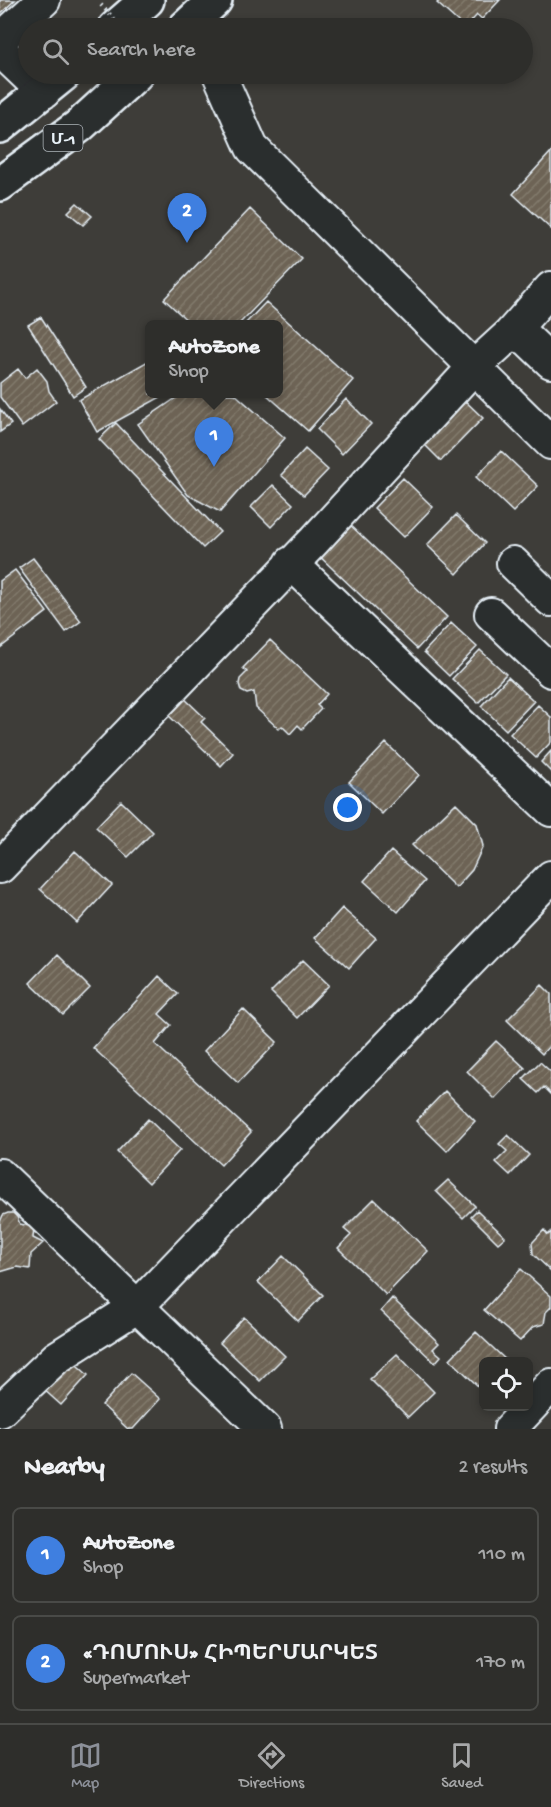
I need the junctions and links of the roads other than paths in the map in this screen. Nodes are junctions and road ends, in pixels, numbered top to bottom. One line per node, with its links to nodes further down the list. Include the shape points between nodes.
1 (44, 0): 4 (street)
2 (147, 0): 3 (main road)
3 (108, 17)
4 (24, 18)
5 (18, 24): 6 (street)
6 (0, 40)
7 (0, 50): 8 (street)
8 (18, 61)
9 (53, 84): 12 (main road, Մ-1)
10 (125, 84): 13 (main road, Մ-1, via 79,126)
11 (223, 84): 17 (street, via 252,148)
12 (0, 126)
13 (0, 184)
14 (551, 288): 15 (street)
15 (510, 334): 16 (street, via 526,338); 17 (street)
16 (551, 362)
17 (474, 367): 18 (street); 19 (street)
18 (551, 443)
19 (291, 563): 24 (street); 25 (street)
20 (513, 563): 21 (street)
21 (551, 600)
22 (491, 614): 23 (street)
23 (551, 671)
24 (551, 810)
25 (0, 867)
26 (551, 877): 28 (street)
27 (0, 1174): 28 (street)
28 (138, 1306): 30 (street, via 56,1358); 31 (street)
29 (551, 1385): 32 (street)
30 (0, 1411)
31 (265, 1429)
32 (510, 1429)

